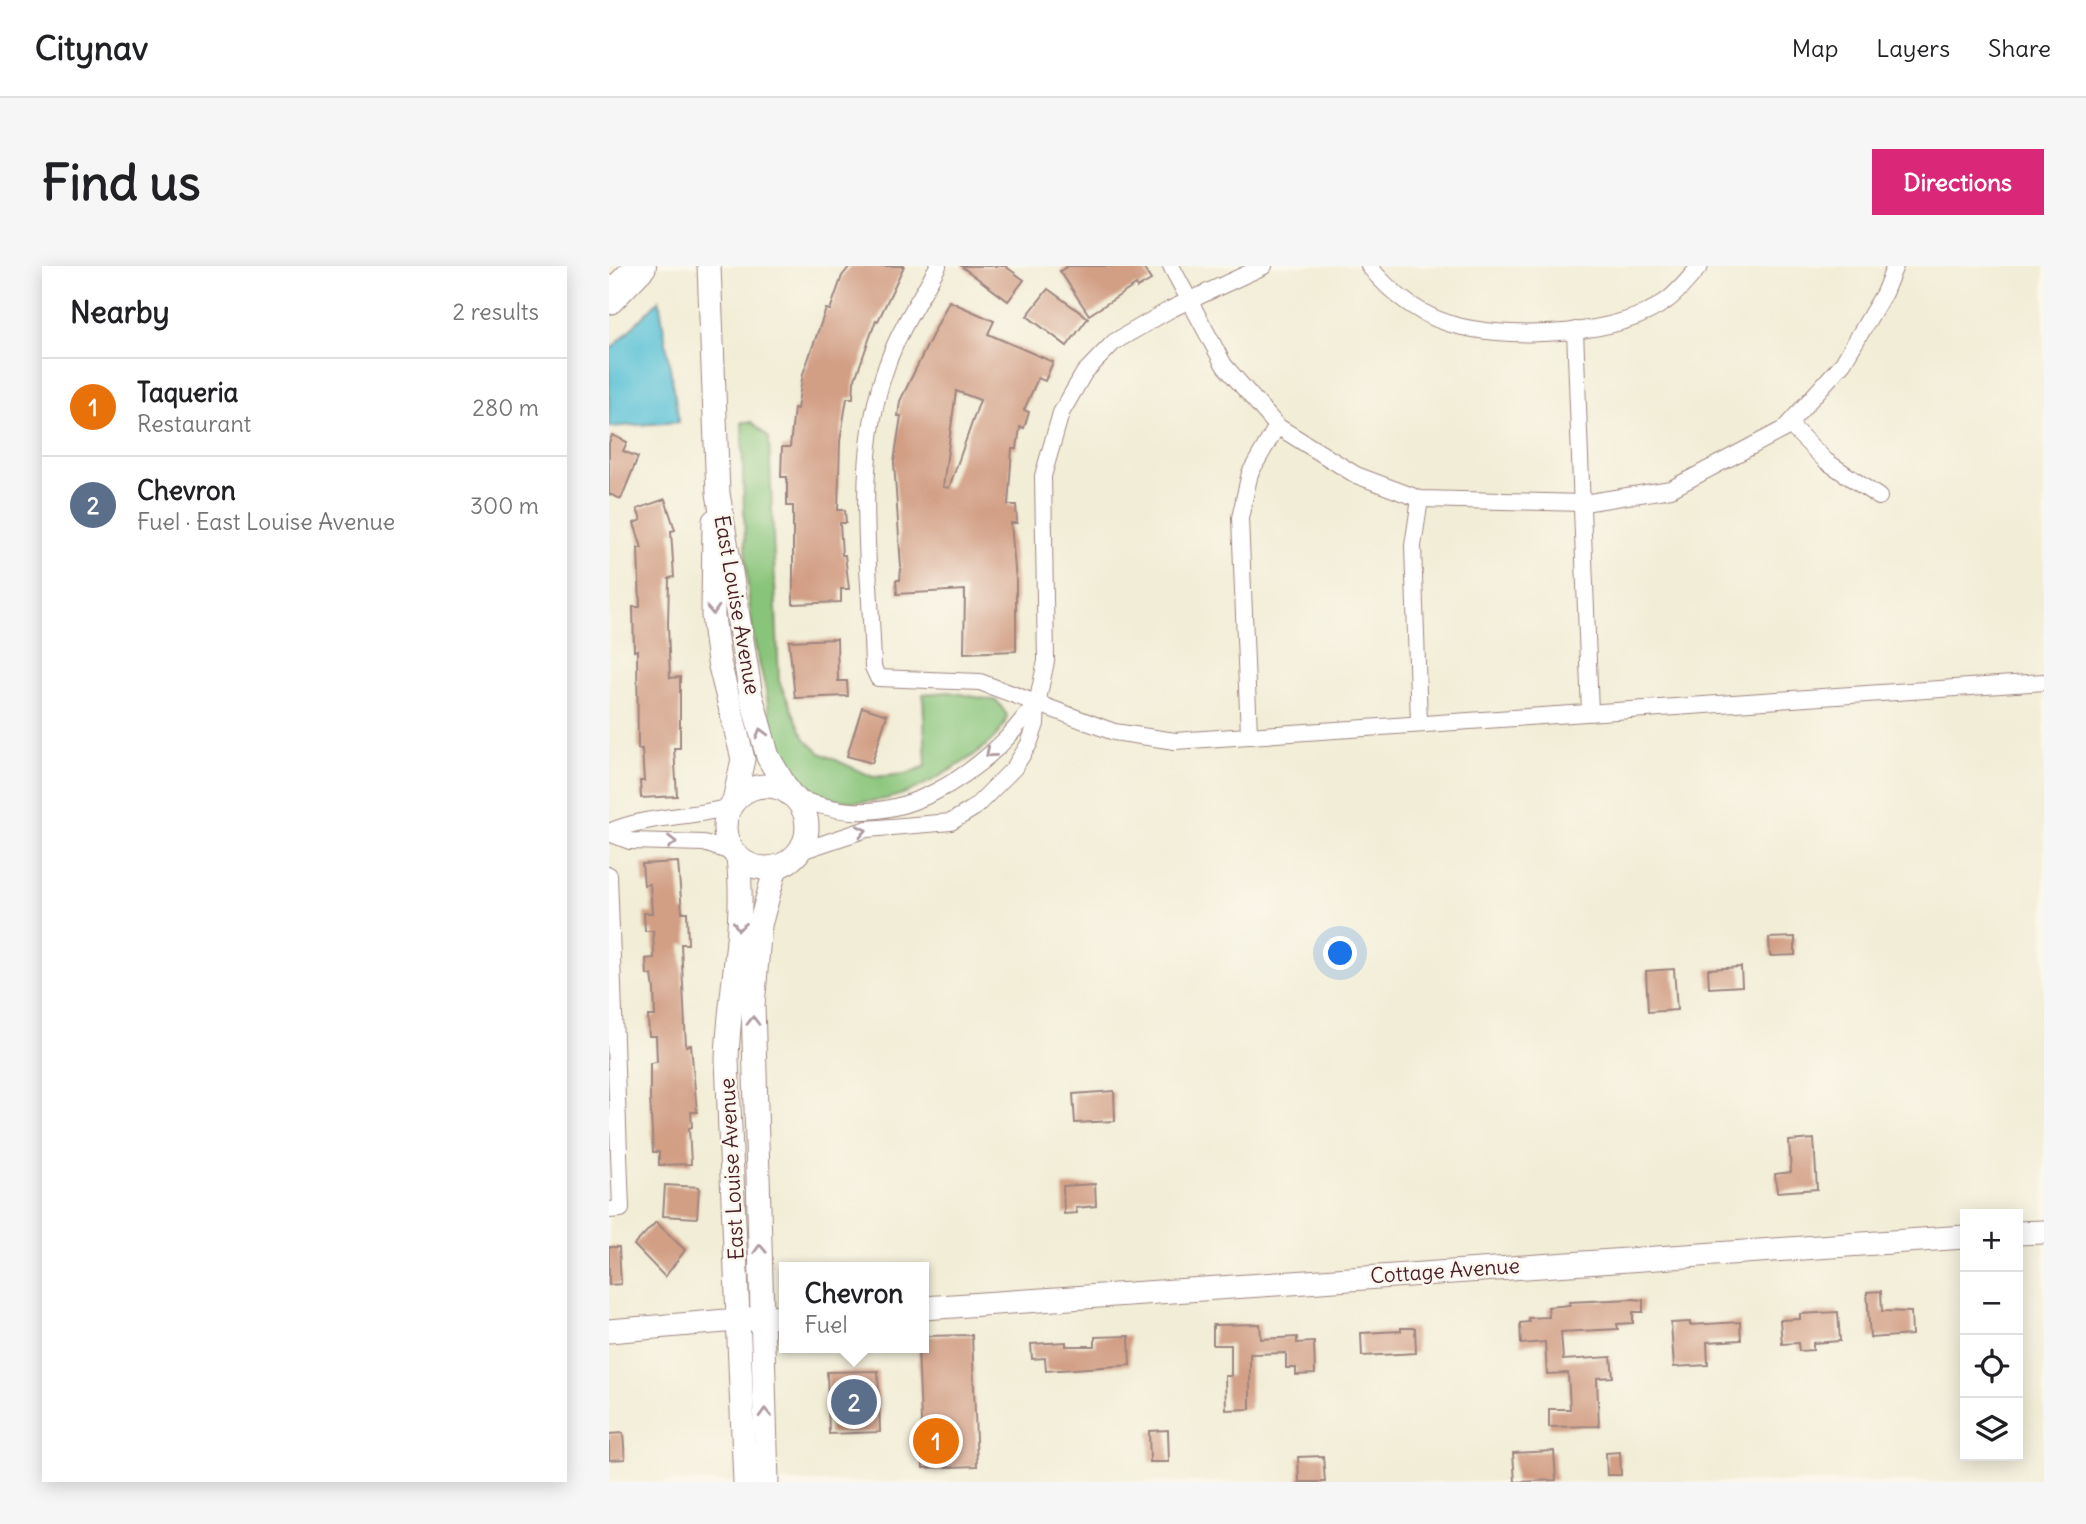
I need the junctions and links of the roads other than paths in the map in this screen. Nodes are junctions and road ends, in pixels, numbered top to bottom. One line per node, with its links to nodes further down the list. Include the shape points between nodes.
1 (641, 266): 9 (highway)
2 (709, 266): 14 (street, East Louise Avenue)
3 (938, 266): 19 (street, via 886,367 871,434 867,499 873,667 878,678 980,682)
4 (1171, 266): 10 (street)
5 (1264, 266): 10 (street)
6 (1369, 266): 11 (street, via 1383,284 1412,306 1460,327)
7 (1700, 266): 11 (street, via 1666,301 1620,322)
8 (1895, 266): 12 (street, via 1843,363)
9 (609, 299)
10 (1189, 300): 13 (street, via 1224,365); 19 (street, via 1134,328 1098,357 1070,395 1053,431 1042,502 1047,661)
11 (1575, 330): 17 (street)
12 (1789, 424): 15 (street, via 1826,461); 17 (street, via 1671,489)
13 (1277, 426): 16 (street, via 1356,475); 22 (street, via 1250,473 1240,518)
14 (717, 493): 23 (street, East Louise Avenue, one-way to 14, via 768,757 751,695); 24 (street, East Louise Avenue, one-way to 24, via 712,539 713,616 719,662 742,744 742,766)
15 (1879, 497)
16 (1420, 499): 17 (street); 21 (street, via 1413,546)
17 (1584, 503): 20 (street)
18 (2044, 682): 20 (street)
19 (1037, 704): 22 (street, via 1143,738 1175,741); 23 (street, one-way to 23, via 970,770 908,803 851,811); 26 (street, one-way to 19, via 867,829 933,826 964,815 1022,757 1036,724)
20 (1590, 712): 21 (street)
21 (1419, 723): 22 (street)
22 (1249, 734)
23 (792, 796): 24 (street, via 764,786 742,793); 26 (street, East Louise Avenue, via 806,819)
24 (732, 804): 25 (street, via 691,817 633,822); 27 (street, East Louise Avenue, via 725,831)
25 (609, 833): 27 (street, one-way to 27, via 630,841 704,843)
26 (798, 852): 28 (street)
27 (736, 855): 28 (street, via 749,865); 37 (street, East Louise Avenue, one-way to 37, via 741,912 729,998 727,1059)
28 (776, 867): 36 (street, East Louise Avenue, one-way to 28, via 753,1005 760,925)
29 (609, 875): 30 (street)
30 (610, 951): 31 (street)
31 (615, 1209)
32 (2044, 1231): 33 (street)
33 (2023, 1233)
34 (1960, 1237): 35 (street, Cottage Avenue)
35 (929, 1308)
36 (773, 1316): 37 (street); 40 (street, East Louise Avenue, one-way to 36)
37 (738, 1318): 38 (street); 39 (street, East Louise Avenue)
38 (609, 1331)
39 (745, 1482)
40 (767, 1482)

